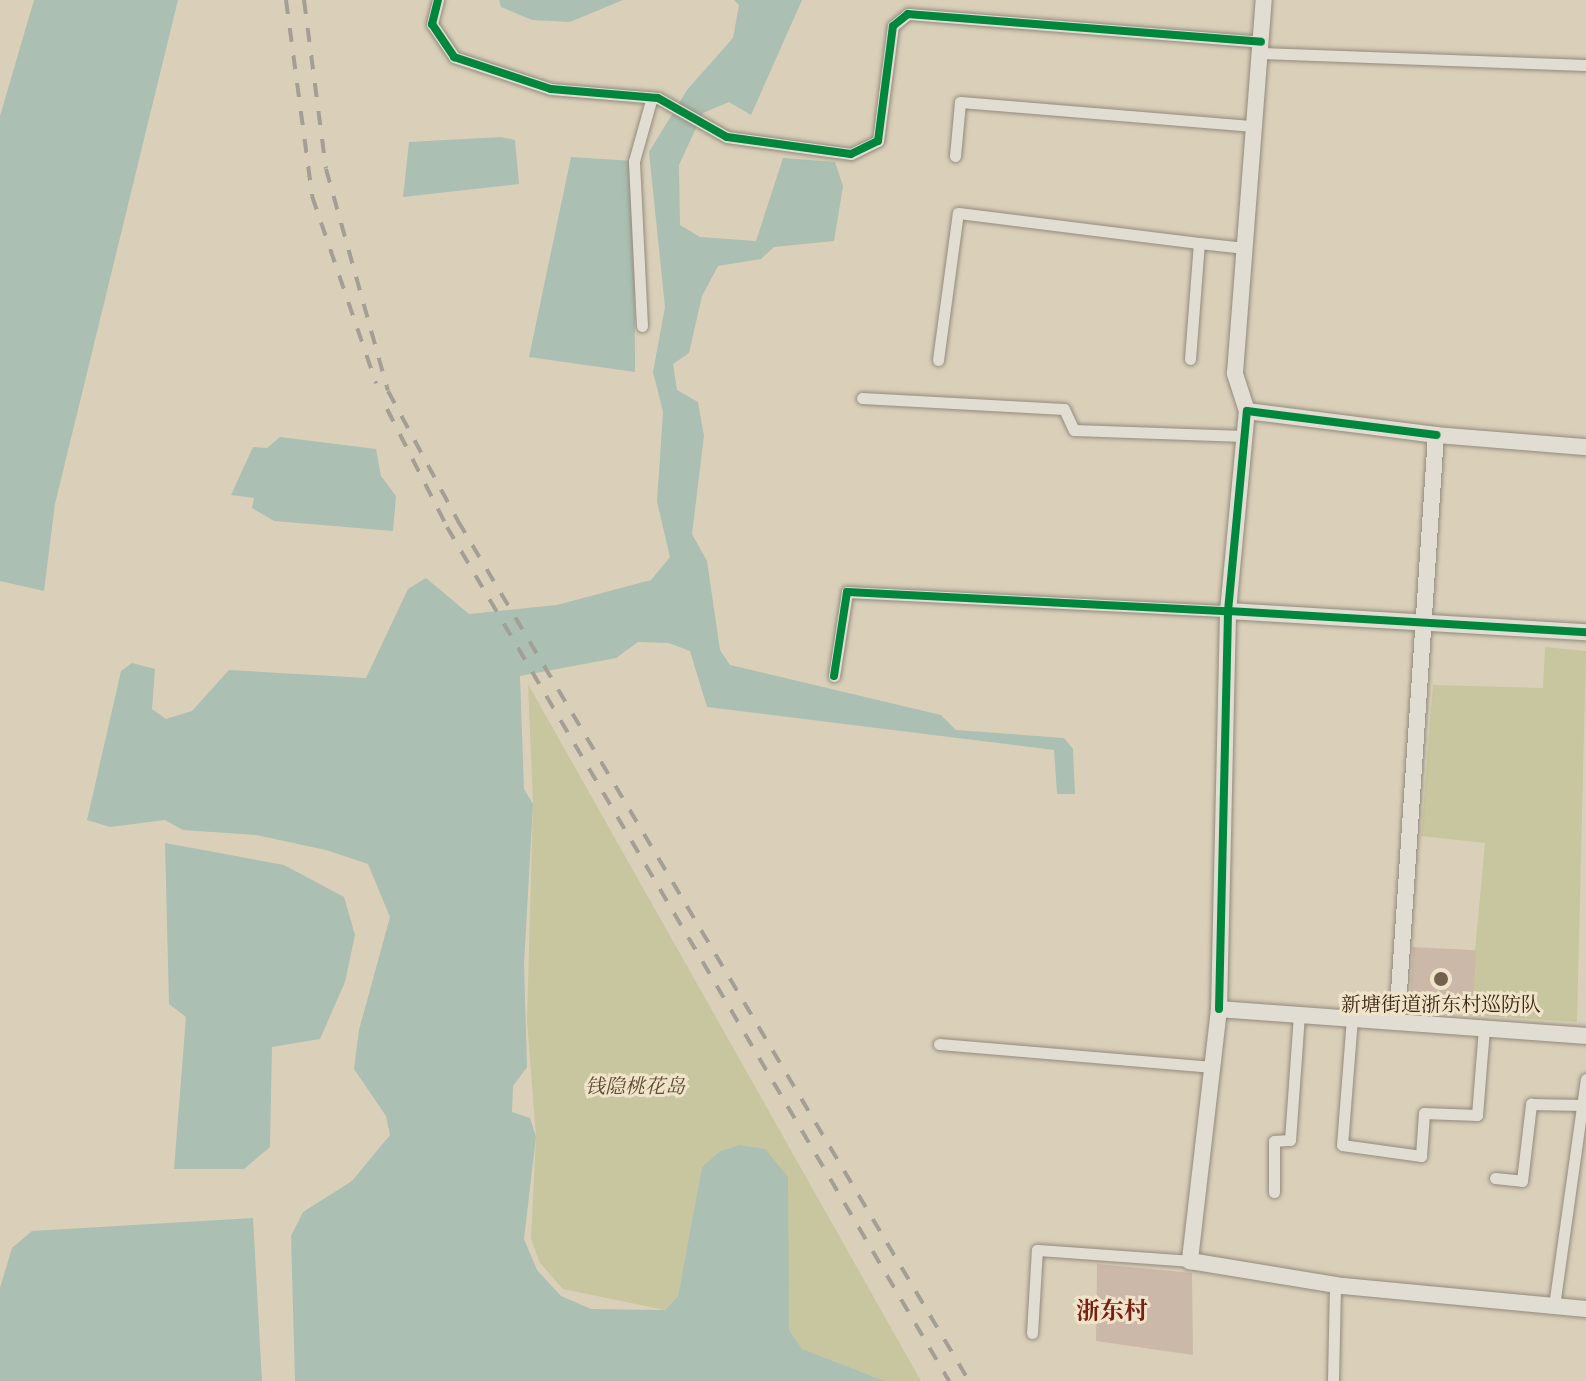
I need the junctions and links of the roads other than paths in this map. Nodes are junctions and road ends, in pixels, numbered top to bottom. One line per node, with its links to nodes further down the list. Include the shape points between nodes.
1 (438, 0): 5 (street, via 432,24 454,57 551,89)
2 (1264, 0): 3 (street)
3 (1260, 47): 4 (street); 5 (street, via 908,14 893,26 878,141 851,154 727,137); 6 (street)
4 (1586, 65)
5 (652, 97): 10 (street, via 634,161)
6 (1254, 126): 7 (street, via 960,102); 9 (street)
7 (955, 156)
8 (1199, 243): 9 (street); 11 (street); 12 (street, via 958,213)
9 (1245, 248): 14 (street, via 1235,373)
10 (642, 326)
11 (1190, 359)
12 (938, 360)
13 (862, 398): 16 (street, via 1064,409 1074,430)
14 (1247, 411): 15 (street); 16 (street)
15 (1436, 435): 17 (street); 19 (street)
16 (1244, 436): 18 (street)
17 (1586, 447)
18 (1228, 611): 19 (street); 21 (street, via 847,592); 22 (street)
19 (1423, 623): 20 (street); 25 (street)
20 (1586, 632)
21 (834, 676)
22 (1219, 1009): 23 (street); 29 (street)
23 (1299, 1014): 24 (street); 34 (street, via 1290,1140 1274,1141)
24 (1352, 1018): 25 (street); 26 (street, via 1342,1145 1421,1156 1424,1113 1477,1115)
25 (1397, 1022): 26 (street)
26 (1484, 1028): 27 (street)
27 (1586, 1036)
28 (939, 1044): 29 (street)
29 (1213, 1067): 35 (street)
30 (1586, 1079): 31 (street)
31 (1582, 1105): 32 (street); 33 (street, via 1531,1104 1522,1181)
32 (1582, 1138): 37 (street)
33 (1495, 1178)
34 (1274, 1192)
35 (1190, 1261): 36 (street); 39 (street, via 1037,1250)
36 (1335, 1284): 37 (street); 40 (street)
37 (1554, 1306): 38 (street)
38 (1586, 1309)
39 (1032, 1333)
40 (1333, 1381)

